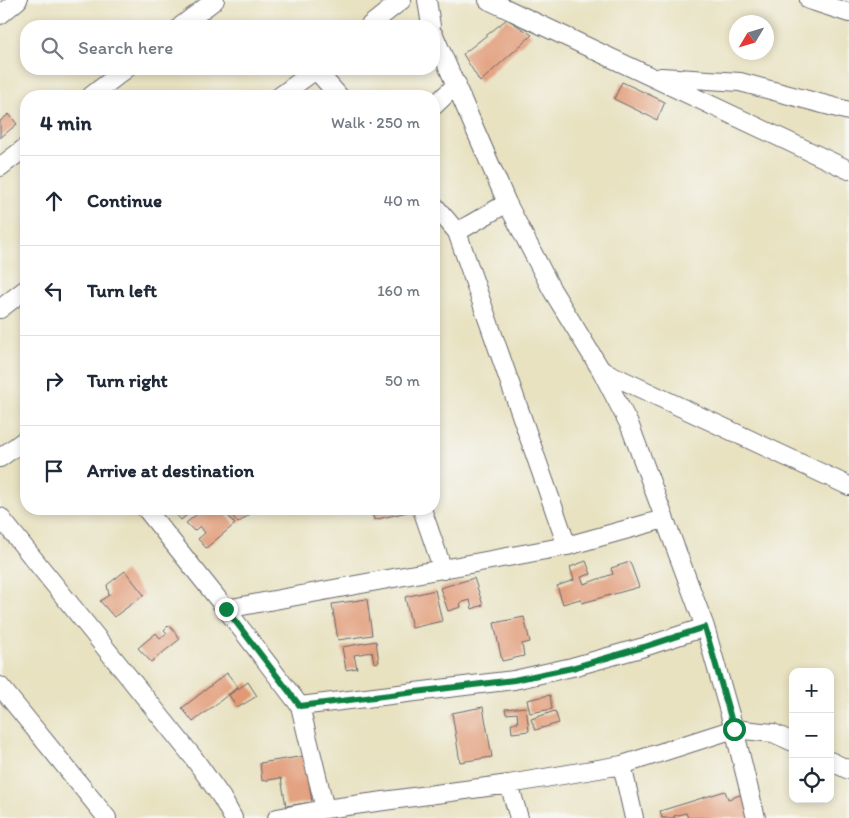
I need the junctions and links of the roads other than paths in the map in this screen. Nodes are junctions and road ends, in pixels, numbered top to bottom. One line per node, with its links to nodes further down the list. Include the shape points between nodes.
1 (18, 0): 8 (street)
2 (215, 0): 9 (street)
3 (402, 0): 10 (street)
4 (427, 0): 11 (street)
5 (488, 0): 16 (street)
6 (809, 0): 7 (street)
7 (849, 13)
8 (0, 15)
9 (189, 20)
10 (377, 20)
11 (430, 20)
12 (440, 48): 17 (street)
13 (118, 75): 18 (street)
14 (308, 75): 19 (street)
15 (321, 75): 20 (street)
16 (650, 76): 22 (street, via 740,82); 25 (street)
17 (457, 84): 21 (street); 26 (street)
18 (99, 90)
19 (288, 90)
20 (334, 90)
21 (440, 100)
22 (849, 111)
23 (20, 151): 24 (street)
24 (0, 167)
25 (849, 170)
26 (507, 203): 28 (street); 31 (street, via 552,290)
27 (440, 212): 28 (street)
28 (457, 232): 39 (street)
29 (20, 294): 30 (street)
30 (0, 309)
31 (600, 370): 34 (street); 38 (street, via 630,426)
32 (20, 443): 33 (street)
33 (0, 458)
34 (849, 486)
35 (151, 515): 41 (street)
36 (424, 515): 40 (street)
37 (0, 517): 53 (street, via 193,757)
38 (664, 519): 39 (street); 42 (street)
39 (567, 546): 40 (street)
40 (443, 570): 41 (street)
41 (226, 609): 44 (street)
42 (705, 627): 44 (street, via 572,668 514,680); 45 (street)
43 (0, 686): 52 (street)
44 (300, 706): 51 (street)
45 (734, 729): 46 (street, via 773,733); 48 (street); 57 (street)
46 (789, 740)
47 (834, 763): 49 (street)
48 (622, 765): 50 (street); 56 (street)
49 (849, 770)
50 (509, 784): 51 (street); 55 (street)
51 (325, 809): 54 (street)
52 (107, 818)
53 (233, 818)
54 (277, 818)
55 (519, 818)
56 (634, 818)
57 (756, 818)

